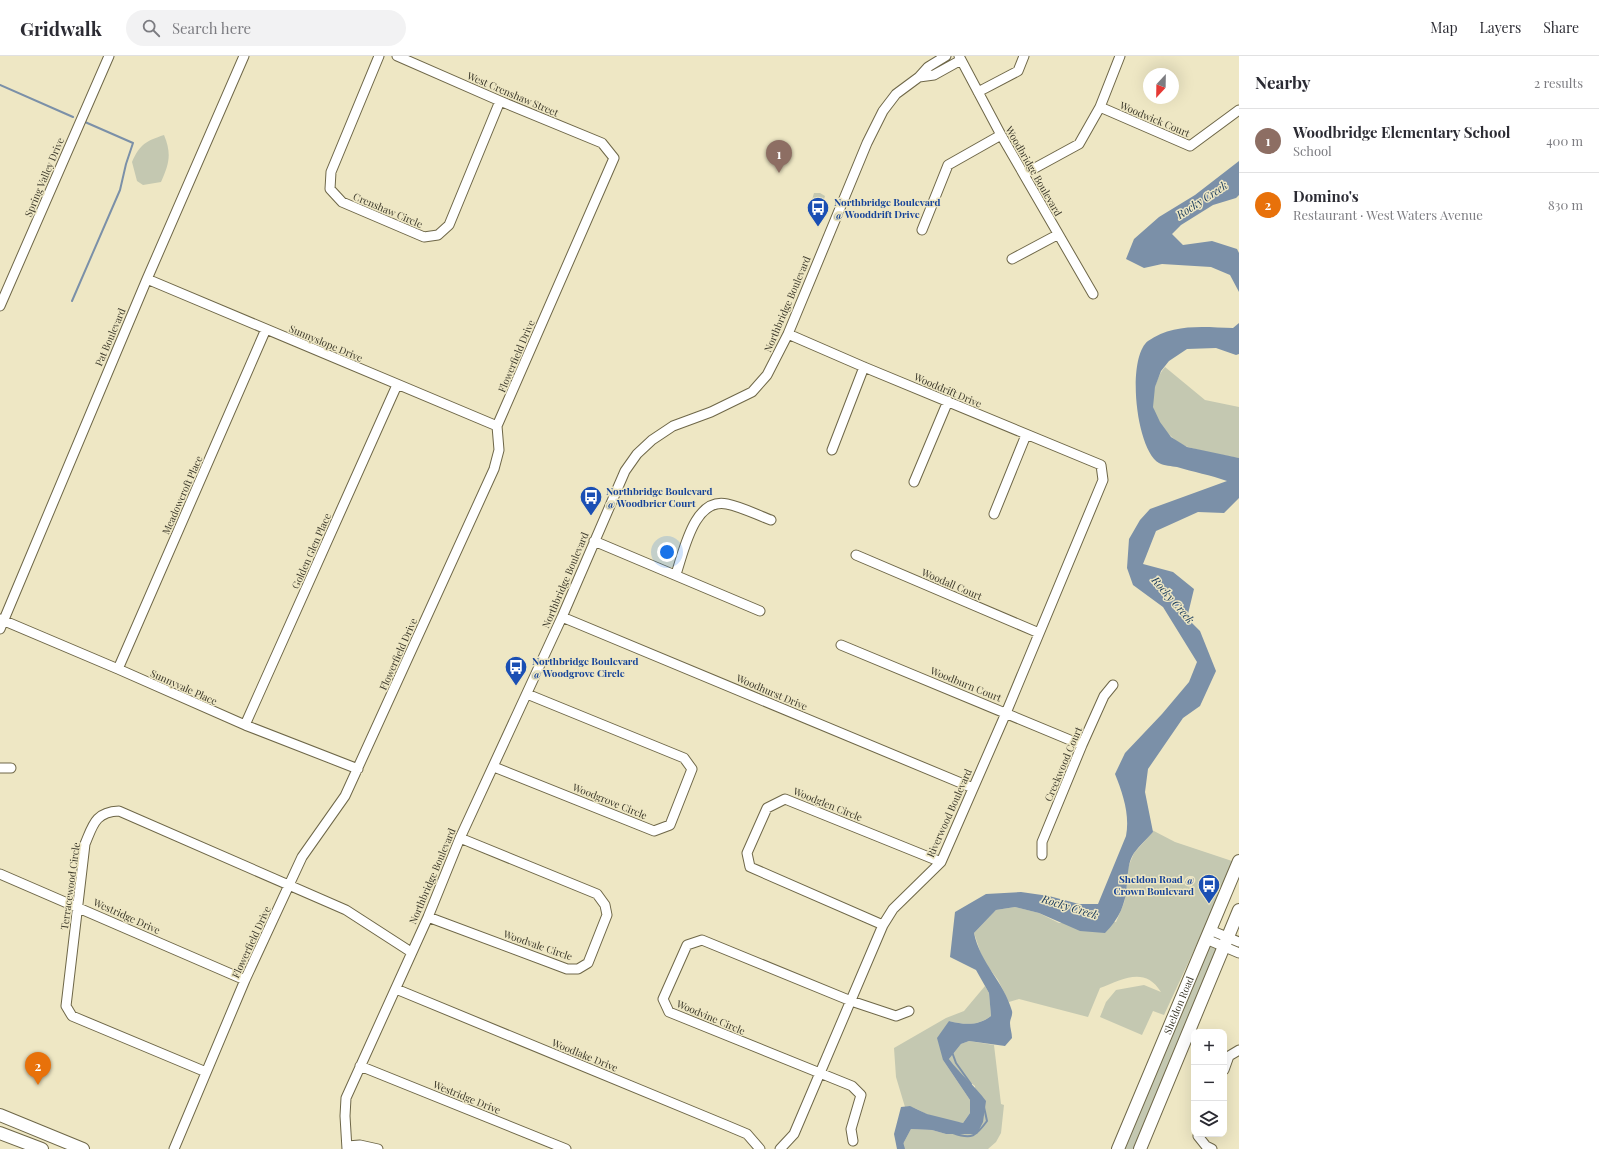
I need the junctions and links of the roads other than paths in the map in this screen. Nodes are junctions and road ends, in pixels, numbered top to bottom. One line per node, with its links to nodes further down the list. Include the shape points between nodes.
1 (109, 56): 22 (street, Spring Valley Drive)
2 (244, 56): 20 (street, Pat Boulevard)
3 (380, 56): 11 (street, Crenshaw Circle, via 331,172 330,190 342,202 424,237 438,235 449,225)
4 (397, 56): 11 (street, West Crenshaw Street)
5 (946, 56): 9 (street, Northbridge Boulevard, via 928,67)
6 (1024, 56): 10 (street, via 1018,71)
7 (1120, 56): 12 (street)
8 (960, 58): 9 (street, Northbridge Boulevard, via 934,75); 10 (street, Woodbridge Boulevard)
9 (919, 77): 24 (street, Northbridge Boulevard, via 896,94 875,125)
10 (978, 92): 14 (street, Woodbridge Boulevard)
11 (500, 101): 15 (street, West Crenshaw Street, via 602,142)
12 (1100, 107): 13 (street, Woodwick Court, via 1190,146); 16 (street, via 1079,144)
13 (1239, 110)
14 (1001, 135): 16 (street, Woodbridge Boulevard); 17 (street, via 948,165)
15 (614, 158): 28 (street, Flowerfield Drive)
16 (1024, 174): 18 (street, Woodbridge Boulevard)
17 (922, 230)
18 (1057, 235): 19 (street); 21 (street, Woodbridge Boulevard)
19 (1012, 259)
20 (146, 279): 23 (street, Sunnyslope Drive); 40 (street, Pat Boulevard)
21 (1093, 294)
22 (0, 306)
23 (266, 329): 26 (street, Sunnyslope Drive); 43 (street, Meadowcroft Place)
24 (788, 334): 25 (street, Wooddrift Drive); 35 (street, Northbridge Boulevard, via 767,376 752,392 711,412 673,426 637,454 625,471)
25 (864, 367): 27 (street, Wooddrift Drive); 30 (street)
26 (397, 385): 28 (street, Sunnyslope Drive); 47 (street, Golden Glen Place)
27 (948, 401): 29 (street, Wooddrift Drive); 32 (street)
28 (497, 426): 52 (street, Flowerfield Drive, via 499,450 494,469)
29 (1026, 435): 31 (street, Wooddrift Drive); 33 (street)
30 (832, 450)
31 (1101, 465): 41 (street, Riverwood Boulevard, via 1103,480)
32 (914, 482)
33 (994, 514)
34 (771, 520): 37 (street, via 727,504 714,504 704,510 693,524)
35 (594, 541): 37 (street); 39 (street, Northbridge Boulevard)
36 (856, 554): 41 (street, Woodall Court)
37 (676, 574): 38 (street)
38 (760, 611)
39 (562, 617): 45 (street, Northbridge Boulevard); 53 (street, Woodhurst Drive)
40 (1, 623): 43 (street, Sunnyvale Place)
41 (1039, 633): 46 (street, Riverwood Boulevard)
42 (841, 645): 46 (street, Woodburn Court)
43 (118, 669): 47 (street, Sunnyvale Place)
44 (1113, 685): 48 (street, Creekwood Court, via 1104,696)
45 (527, 694): 49 (street, Northbridge Boulevard); 49 (street, Woodgrove Circle, via 684,758 692,769 670,825 654,831)
46 (1006, 713): 48 (street, Woodburn Court); 53 (street, Riverwood Boulevard)
47 (245, 726): 52 (street, Sunnyvale Place)
48 (1082, 744): 55 (street, Creekwood Court, via 1042,842)
49 (494, 767): 54 (street, Northbridge Boulevard)
50 (0, 768): 51 (street)
51 (11, 768)
52 (358, 769): 59 (street, Flowerfield Drive, via 345,796 302,857)
53 (973, 788): 57 (street, Riverwood Boulevard)
54 (460, 838): 62 (street, Northbridge Boulevard); 62 (street, Woodvale Circle, via 597,894 605,905 607,915 588,963 578,969 567,969)
55 (1042, 855)
56 (1239, 861): 64 (main road, Sheldon Road)
57 (941, 862): 63 (street, Riverwood Boulevard, via 893,908); 63 (street, Woodglen Circle, via 785,799 767,808 747,853 750,867)
58 (0, 874): 60 (street, Westridge Drive)
59 (290, 885): 60 (street, Terracewood Circle, via 119,812 106,812 94,823 85,844); 67 (street, Terracewood Circle, via 346,910); 69 (street, Flowerfield Drive)
60 (77, 907): 69 (street, Westridge Drive); 76 (street, Terracewood Circle, via 66,1006 72,1016)
61 (1239, 910): 65 (main road, Sheldon Road)
62 (428, 917): 67 (street, Northbridge Boulevard)
63 (883, 925): 71 (street, Riverwood Boulevard)
64 (1208, 934): 65 (street); 91 (main road, Sheldon Road)
65 (1226, 942): 66 (street); 68 (street); 92 (main road, Sheldon Road)
66 (1239, 942)
67 (411, 952): 70 (street, Northbridge Boulevard)
68 (1239, 953)
69 (245, 980): 76 (street, Flowerfield Drive)
70 (396, 989): 75 (street, Northbridge Boulevard); 89 (street, Woodlake Drive, via 747,1134)
71 (851, 1001): 72 (street, via 896,1016); 77 (street, Riverwood Boulevard); 77 (street, Woodvine Circle, via 702,940 687,944 663,998 669,1012)
72 (909, 1011)
73 (1239, 1050): 74 (street, via 1229,1056)
74 (1226, 1065)
75 (360, 1066): 84 (street, Northbridge Boulevard, via 346,1098); 88 (street, Westridge Drive)
76 (206, 1072): 86 (street, Flowerfield Drive)
77 (820, 1074): 82 (street, via 852,1086 860,1095 851,1129); 90 (street, Riverwood Boulevard, via 794,1134)
78 (0, 1116): 79 (main road)
79 (42, 1132): 83 (main road); 85 (main road)
80 (0, 1133): 83 (main road)
81 (1199, 1137): 93 (street)
82 (853, 1141)
83 (39, 1148)
84 (347, 1148): 87 (street, via 360,1145)
85 (83, 1149)
86 (174, 1149)
87 (378, 1149)
88 (566, 1149)
89 (760, 1149)
90 (780, 1149)
91 (1118, 1149)
92 (1140, 1149)
93 (1212, 1149)

